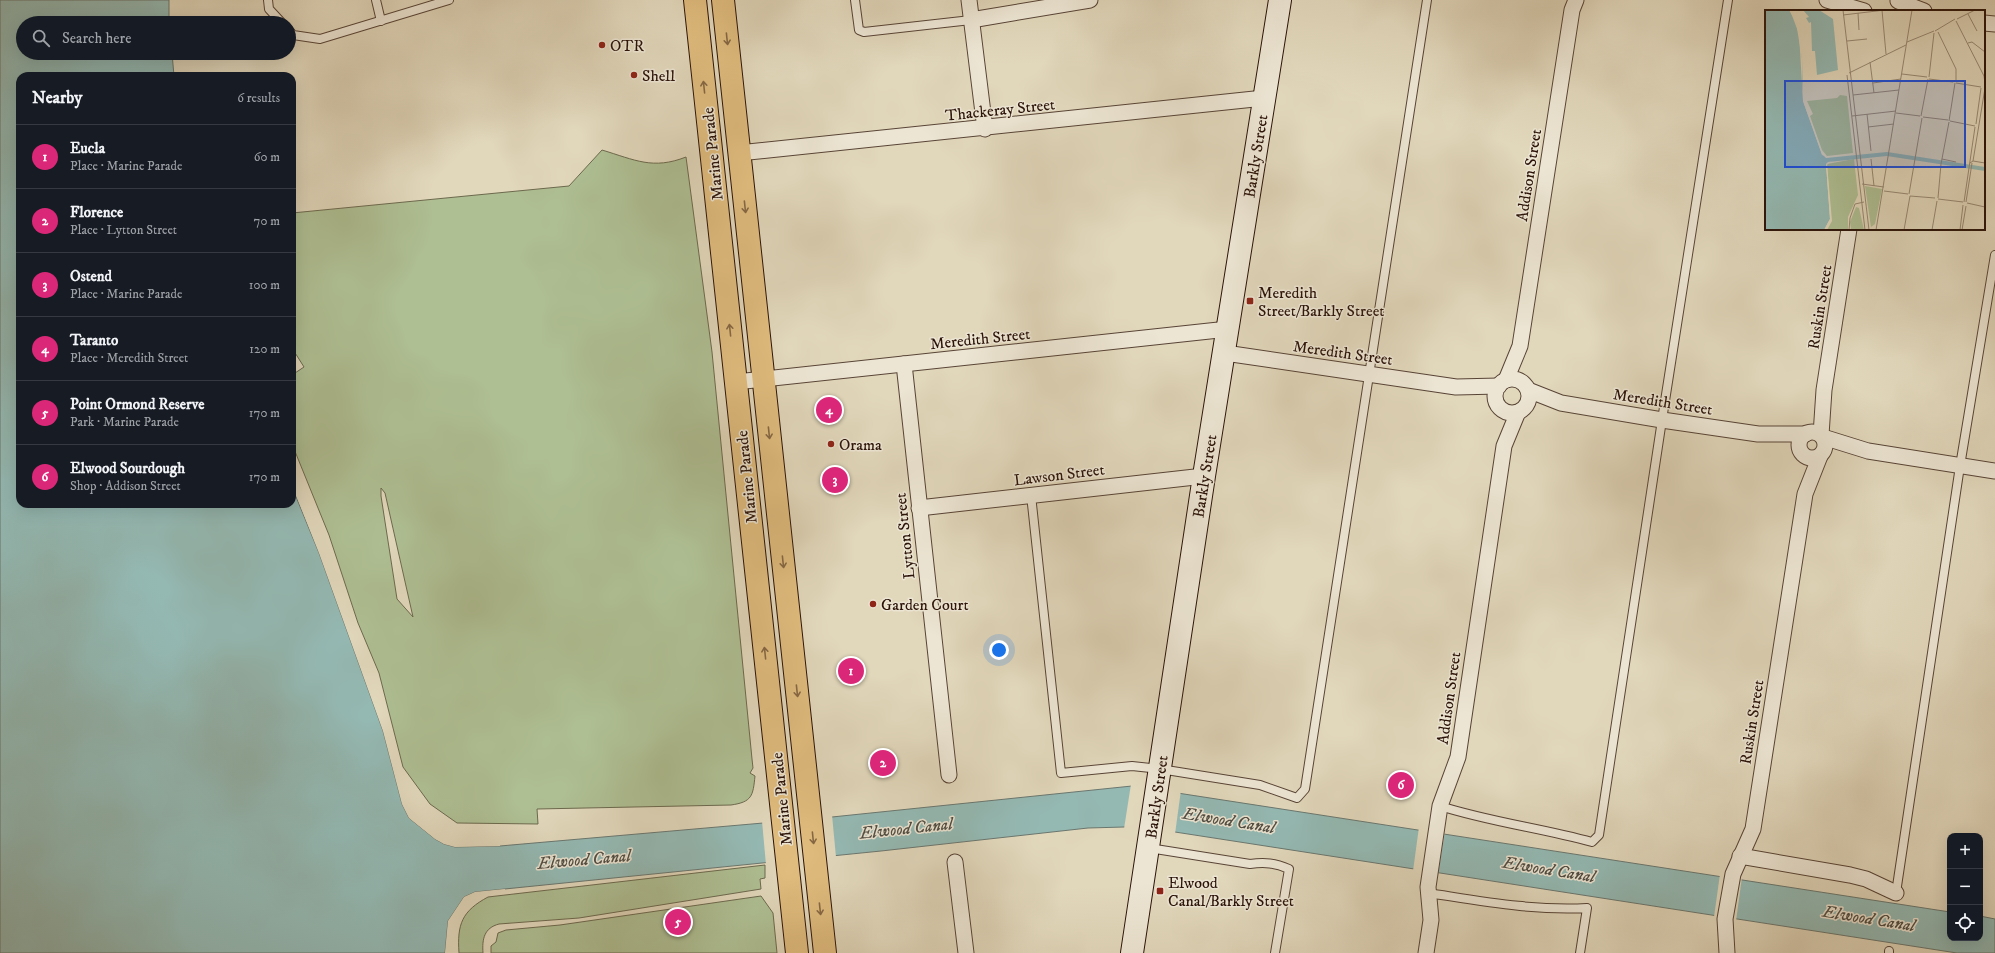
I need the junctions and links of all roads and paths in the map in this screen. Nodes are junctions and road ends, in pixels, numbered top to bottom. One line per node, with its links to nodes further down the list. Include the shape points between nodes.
1 (268, 0): 20 (lane, via 269,9)
2 (376, 0): 22 (lane)
3 (449, 0): 22 (lane)
4 (695, 0): 37 (main road, Marine Parade, one-way to 4)
5 (723, 0): 28 (main road, Marine Parade, one-way to 28)
6 (855, 0): 21 (lane, via 859,30 864,32)
7 (969, 0): 21 (street)
8 (1090, 0): 14 (street)
9 (1280, 0): 26 (main road, Barkly Street)
10 (1427, 0): 35 (lane)
11 (1728, 0): 44 (lane)
12 (1827, 0): 17 (street)
13 (1867, 0): 18 (street)
14 (1066, 2): 21 (street)
15 (1573, 3): 32 (street, Addison Street)
16 (1898, 4): 19 (street)
17 (1862, 10)
18 (1865, 10)
19 (1920, 10)
20 (276, 16)
21 (971, 20): 27 (street)
22 (381, 21): 25 (lane, via 320,39)
23 (1985, 23): 24 (street)
24 (1995, 24)
25 (296, 35)
26 (1264, 98): 27 (street, Thackeray Street); 31 (main road, Barkly Street)
27 (985, 129): 28 (street, Thackeray Street)
28 (739, 153): 36 (main road, Marine Parade, one-way to 36)
29 (1849, 230): 46 (street, Ruskin Street)
30 (1995, 255): 51 (lane)
31 (1228, 329): 33 (main road, Barkly Street); 34 (street, Meredith Street)
32 (1520, 346): 38 (street, Addison Street); 39 (street, Addison Street)
33 (1225, 354): 35 (street, Meredith Street); 53 (main road, Barkly Street)
34 (904, 364): 36 (street, Meredith Street); 56 (street, Lytton Street)
35 (1369, 374): 40 (street, Meredith Street); 58 (lane, via 1305,789 1297,798 1260,785)
36 (763, 379): 37 (street, Meredith Street); 66 (main road, Marine Parade, one-way to 66)
37 (736, 382): 65 (main road, Marine Parade, one-way to 37)
38 (1502, 383): 39 (street, via 1515,379); 40 (street, Meredith Street); 42 (street, via 1495,394)
39 (1526, 386): 41 (street, Meredith Street); 43 (street, via 1529,399)
40 (1456, 387): 42 (street, Meredith Street)
41 (1562, 403): 43 (street, Meredith Street); 44 (street, Meredith Street)
42 (1498, 405): 43 (street, via 1508,412); 47 (street, Addison Street)
43 (1521, 409): 47 (street, Addison Street)
44 (1662, 420): 45 (street, Meredith Street); 59 (lane, via 1599,834 1592,842 1476,817)
45 (1758, 434): 46 (street, Meredith Street); 48 (street, Meredith Street)
46 (1815, 435): 48 (street, via 1800,440); 49 (street, Meredith Street); 50 (street, via 1826,445)
47 (1504, 446): 59 (street, Addison Street, via 1458,757)
48 (1800, 450): 50 (street, via 1808,458); 54 (street, Ruskin Street)
49 (1868, 451): 50 (street, Meredith Street); 51 (street, Meredith Street)
50 (1821, 454): 54 (street, Ruskin Street)
51 (1960, 466): 52 (street, Meredith Street); 64 (lane)
52 (1995, 471)
53 (1204, 476): 55 (street, Lawson Street); 58 (main road, Barkly Street)
54 (1805, 494): 61 (street, Ruskin Street, via 1753,829)
55 (1031, 495): 56 (street, Lawson Street); 58 (lane, via 1062,773 1132,766)
56 (919, 508): 57 (street, Lytton Street)
57 (949, 775)
58 (1159, 776): 60 (main road, Barkly Street)
59 (1439, 813): 63 (street, Addison Street)
60 (1149, 842): 68 (main road, Barkly Street); 69 (lane, via 1250,864 1277,864 1289,869)
61 (1740, 856): 64 (street, via 1850,875 1866,879); 72 (street, Ruskin Street, via 1733,874 1725,919)
62 (955, 862): 67 (street)
63 (1428, 893): 70 (street, Addison Street, via 1431,920); 71 (lane, via 1524,907 1587,908)
64 (1896, 893)
65 (797, 953)
66 (825, 953)
67 (966, 953)
68 (1132, 953)
69 (1275, 953)
70 (1426, 953)
71 (1580, 953)
72 (1727, 953)

